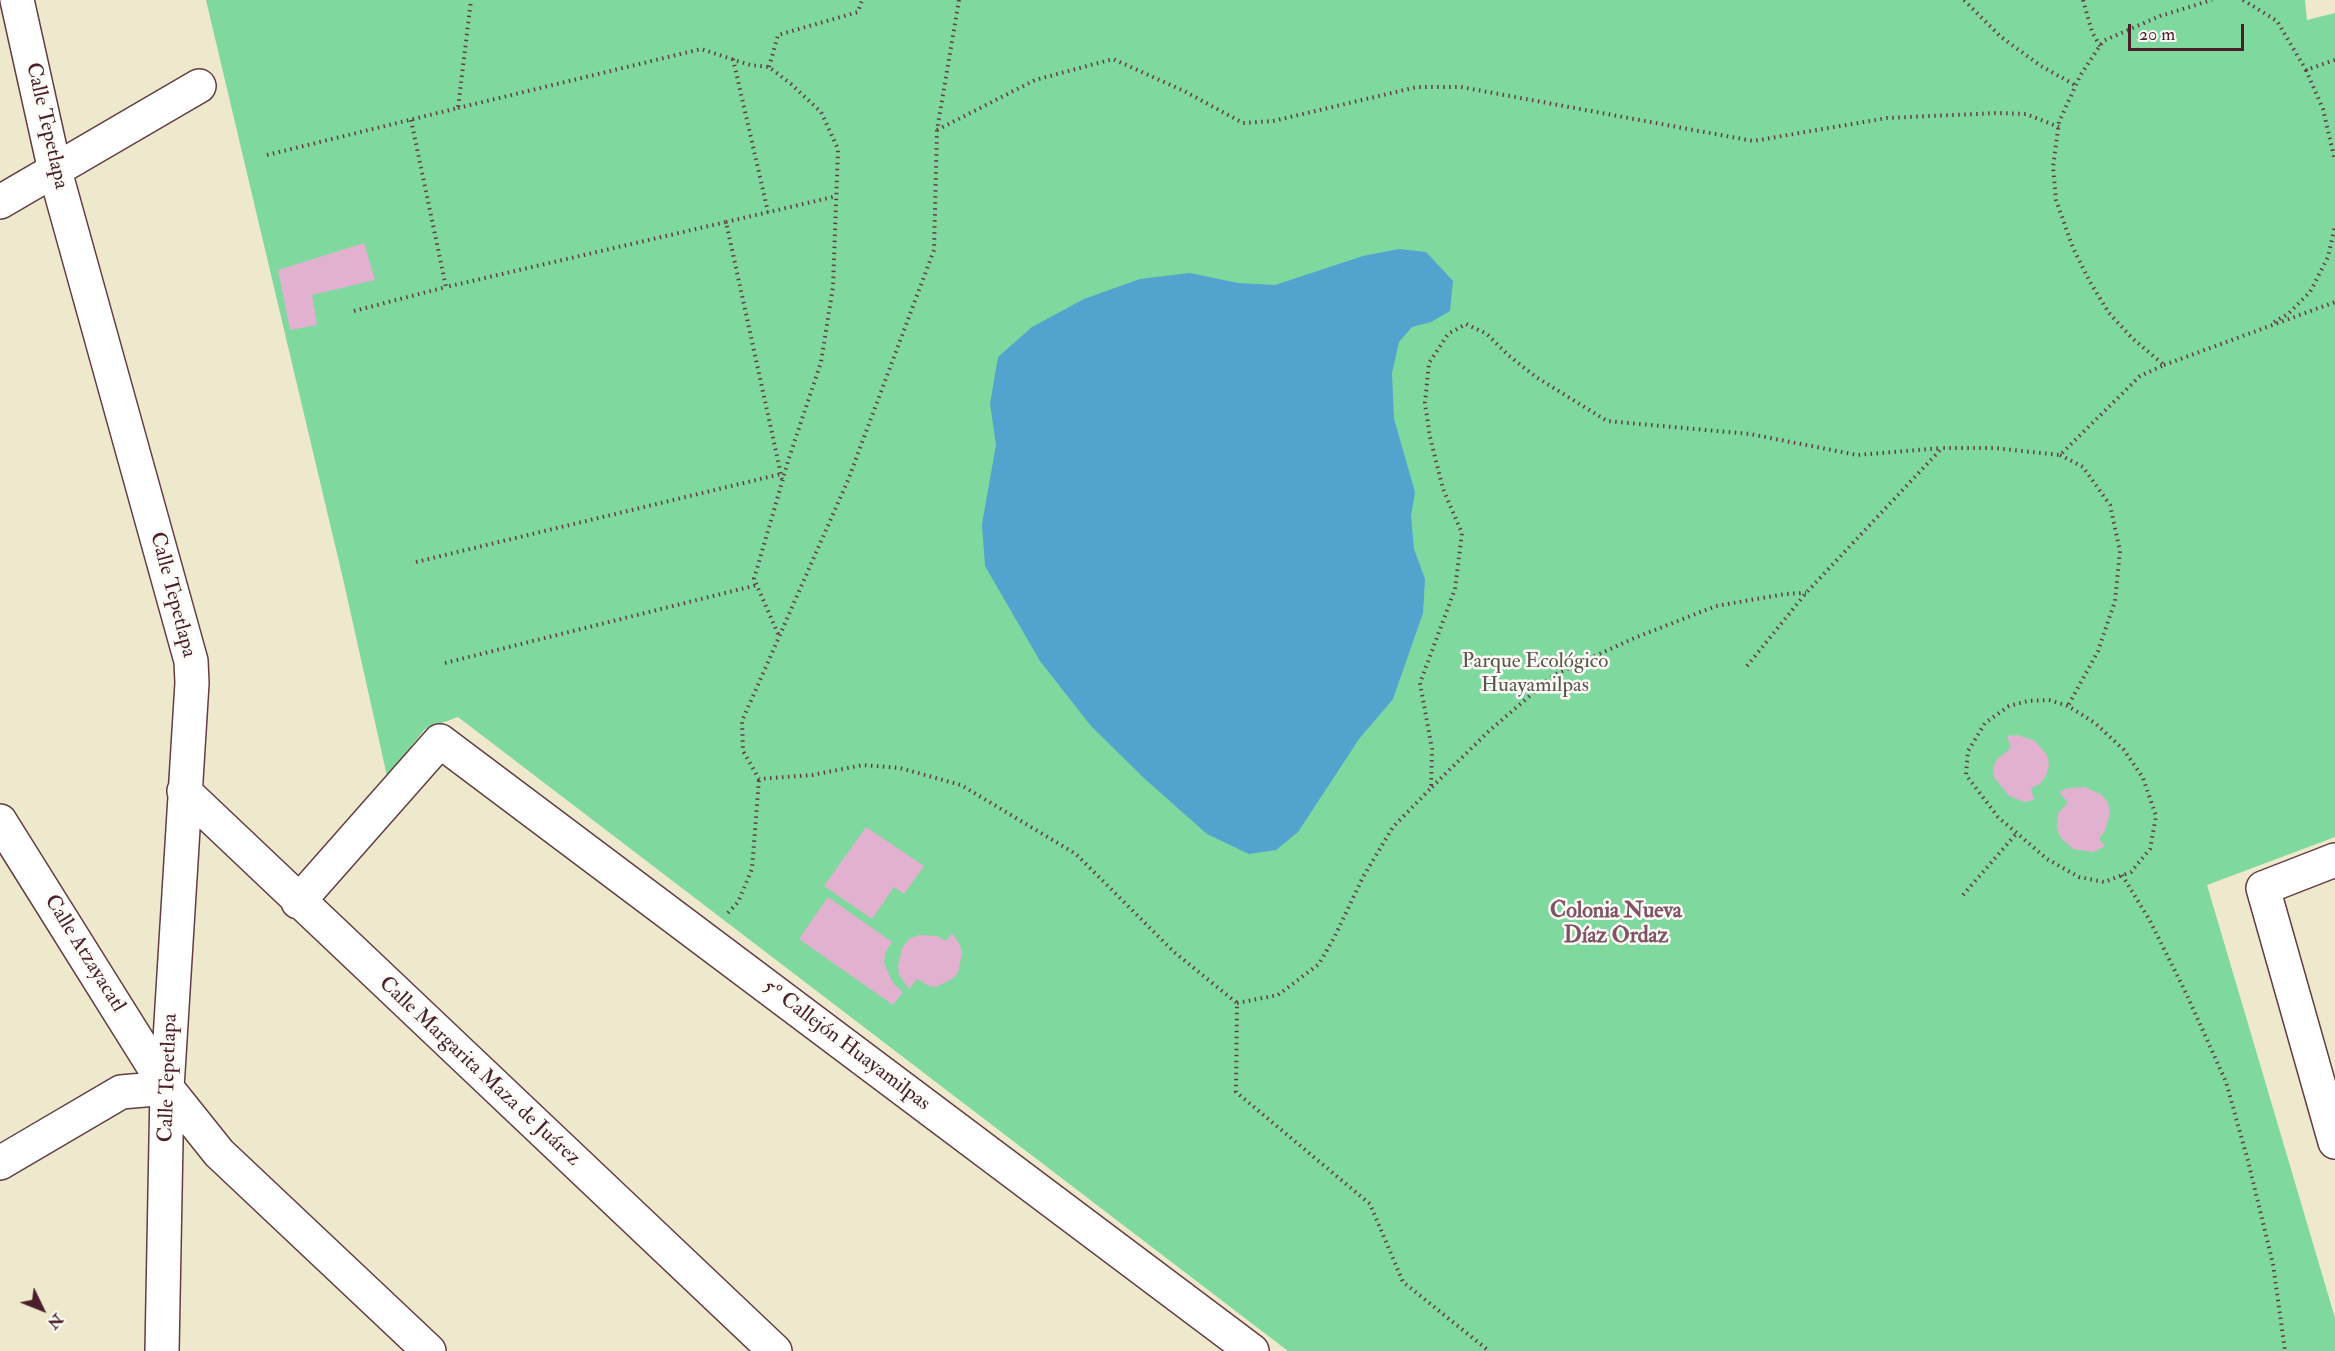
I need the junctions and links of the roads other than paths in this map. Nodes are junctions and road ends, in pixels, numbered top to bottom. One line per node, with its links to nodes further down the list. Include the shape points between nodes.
1 (17, 0): 3 (street, Calle Tepetlapa)
2 (199, 86): 3 (street)
3 (55, 171): 4 (street); 5 (street, Calle Tepetlapa, via 191,661)
4 (0, 202)
5 (184, 791): 8 (street, Calle Margarita Maza de Juárez); 9 (street, Calle Tepetlapa)
6 (0, 821): 9 (street, Calle Atzayacatl)
7 (2335, 860): 10 (street, via 2263,888)
8 (298, 902): 14 (street, Calle Margarita Maza de Juárez); 15 (street, 5º Callejón Huayamilpas, via 440,741)
9 (168, 1088): 11 (street, via 122,1092); 12 (street, Calle Tepetlapa); 13 (street, Calle Atzayacatl, via 219,1152)
10 (2335, 1142)
11 (0, 1162)
12 (162, 1351)
13 (429, 1351)
14 (775, 1351)
15 (1252, 1351)

